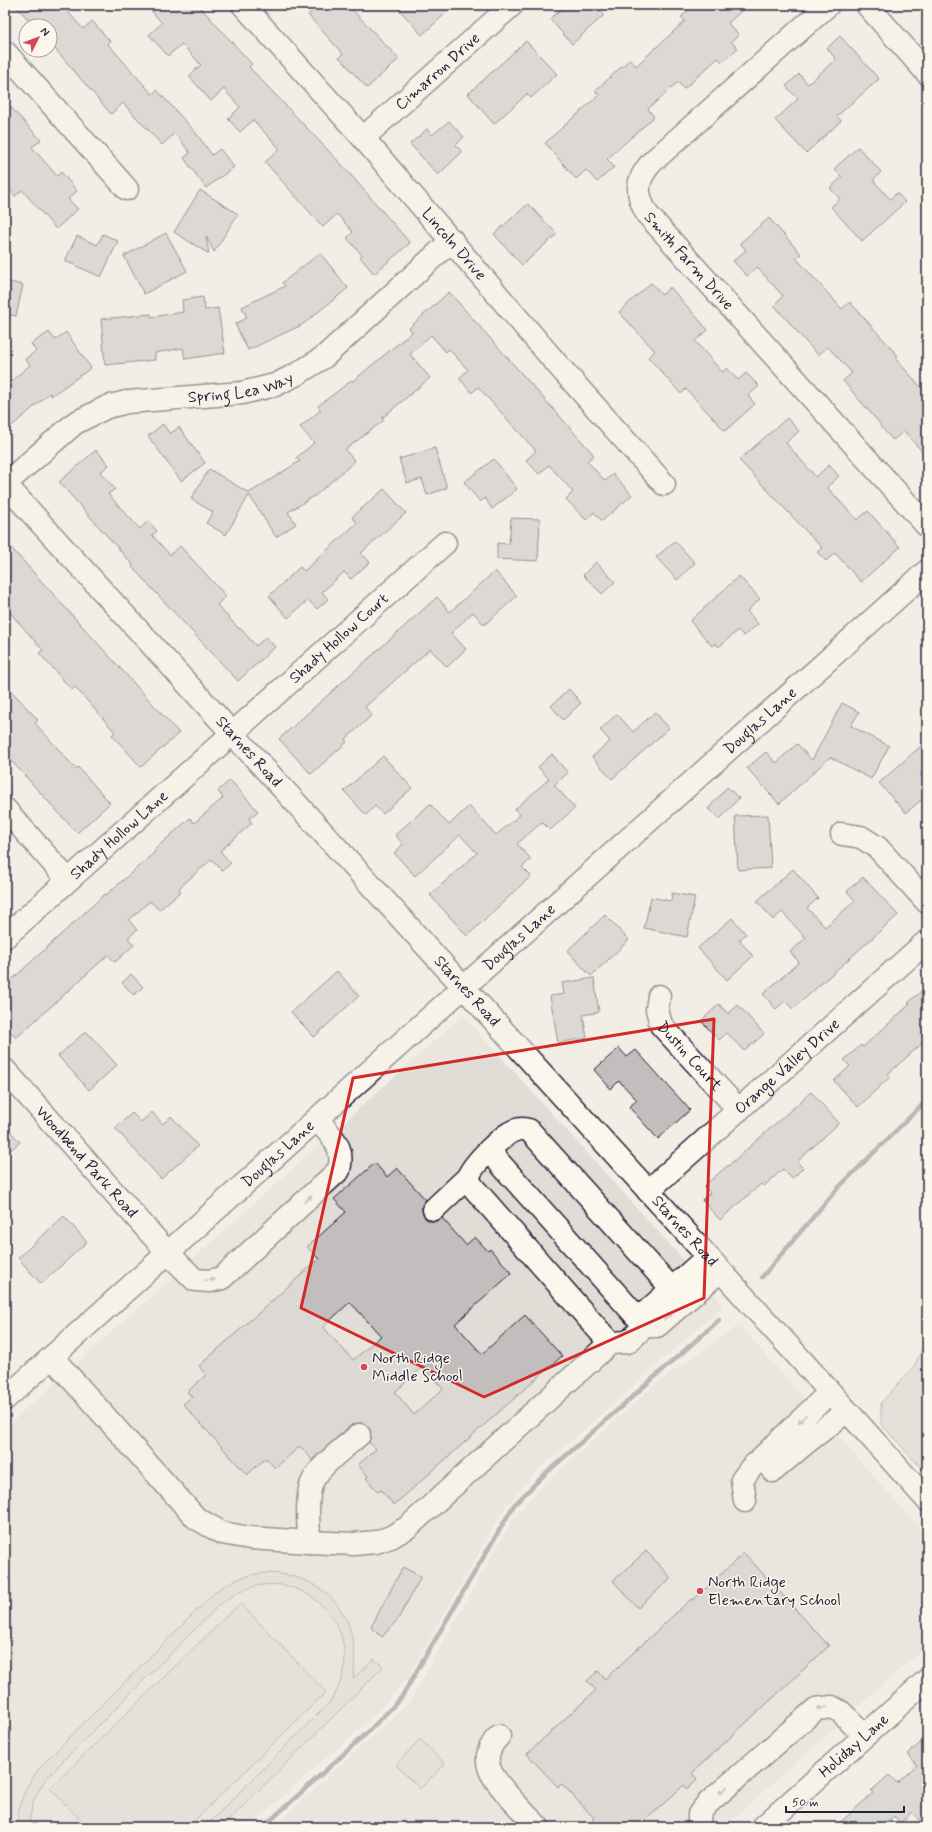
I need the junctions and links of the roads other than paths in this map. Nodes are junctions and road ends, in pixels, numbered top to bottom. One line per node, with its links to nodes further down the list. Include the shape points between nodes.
1 (243, 5): 7 (street, Lincoln Drive)
2 (512, 5): 7 (street, Cimarron Drive)
3 (828, 5): 12 (street, Smith Farm Drive, via 652,162 639,181 638,191 647,214)
4 (867, 5): 6 (street)
5 (5, 52): 8 (street)
6 (927, 73)
7 (364, 138): 9 (street, Lincoln Drive)
8 (128, 189)
9 (452, 240): 10 (street, Spring Lea Way, via 324,357 297,374 275,385 242,393 127,402 107,407 75,423); 11 (street, Lincoln Drive, via 557,364)
10 (5, 484): 15 (street, Starnes Road)
11 (664, 484)
12 (927, 526)
13 (445, 543): 15 (street, Shady Hollow Court)
14 (927, 571): 22 (street, Douglas Lane)
15 (233, 734): 18 (street, Shady Hollow Lane); 22 (street, Starnes Road)
16 (5, 809): 18 (street)
17 (842, 834): 19 (street, via 861,837 877,846)
18 (68, 880): 20 (street, Shady Hollow Lane)
19 (927, 902)
20 (5, 937)
21 (927, 941): 25 (street, Orange Valley Drive)
22 (464, 987): 26 (street, Douglas Lane); 29 (street, Starnes Road)
23 (659, 996): 25 (street, Dustin Court, via 657,1009 662,1025)
24 (5, 1070): 31 (street, Woodbend Park Road)
25 (739, 1110): 29 (street, Orange Valley Drive)
26 (317, 1120): 31 (street, Douglas Lane); 31 (street, Woodbend Park Road, one-way to 26, via 195,1280 210,1281 222,1278 339,1170 342,1159 339,1146)
27 (489, 1151): 28 (street, via 475,1164); 33 (street, via 510,1133 523,1128 529,1130); 34 (street)
28 (468, 1177): 30 (street); 35 (street, via 472,1186)
29 (648, 1191): 32 (street, Starnes Road)
30 (434, 1209)
31 (168, 1253): 36 (street, Douglas Lane)
32 (714, 1264): 33 (street); 34 (street, one-way to 32, via 657,1326); 37 (street, Starnes Road)
33 (672, 1289): 34 (street, via 645,1314)
34 (645, 1326): 35 (street, via 628,1342)
35 (610, 1343): 44 (street, via 408,1528 376,1542)
36 (52, 1357): 38 (street, Douglas Lane); 44 (street, via 196,1518 222,1533 250,1538)
37 (830, 1392): 39 (street, Starnes Road); 43 (street, one-way to 43, via 750,1469 742,1480)
38 (5, 1399)
39 (847, 1411): 41 (street); 42 (street, Starnes Road)
40 (359, 1435): 44 (street, via 315,1477 310,1488)
41 (773, 1471)
42 (927, 1500)
43 (745, 1501)
44 (309, 1542)
45 (927, 1680): 46 (street, Holiday Lane)
46 (865, 1735): 49 (street, one-way to 49, via 832,1706 816,1709 707,1804 699,1814); 50 (street, Holiday Lane)
47 (499, 1736): 48 (street, via 488,1754 489,1767 496,1781)
48 (538, 1827)
49 (699, 1827)
50 (762, 1827)

